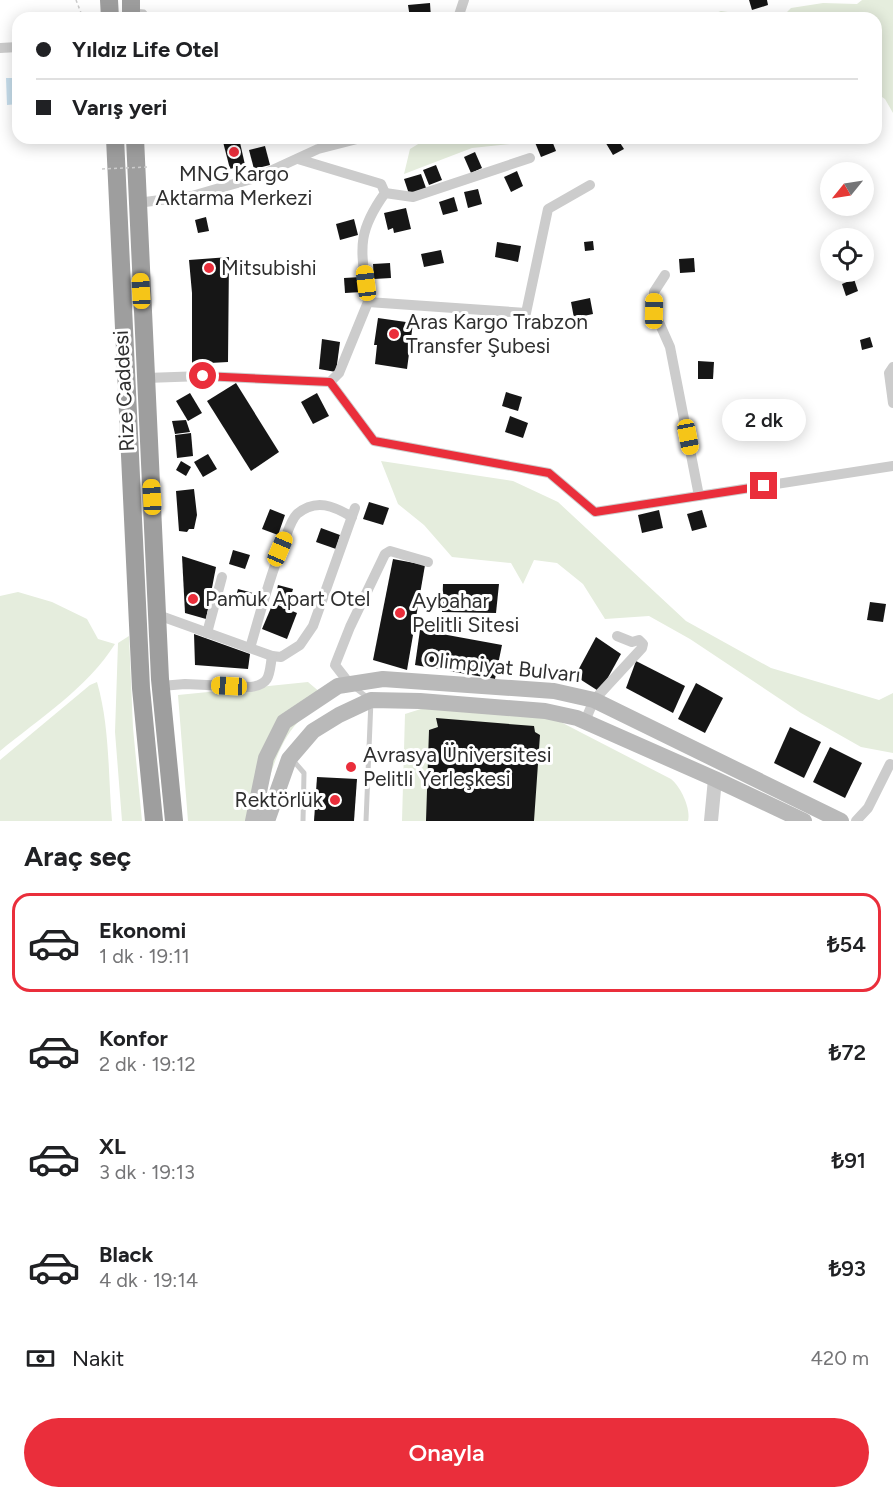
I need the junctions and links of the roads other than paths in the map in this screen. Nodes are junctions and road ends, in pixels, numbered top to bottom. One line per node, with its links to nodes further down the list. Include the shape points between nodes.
1 (115, 144): 32 (highway, Rize Caddesi, via 141,688)
2 (135, 144): 8 (highway, Rize Caddesi)
3 (338, 144): 5 (street)
4 (530, 158): 7 (street, via 413,197)
5 (298, 159): 7 (street, via 381,184); 8 (street, via 255,178 192,196)
6 (590, 185): 10 (street, via 548,209 526,313)
7 (385, 193): 10 (street, via 372,211 361,245)
8 (137, 203): 12 (highway, Rize Caddesi)
9 (665, 275): 16 (street, via 654,292 654,311 670,347)
10 (368, 302): 13 (street, via 339,373)
11 (893, 367): 14 (street, via 889,373)
12 (146, 378): 13 (street, via 203,376); 19 (highway, Rize Caddesi)
13 (330, 382): 16 (street, via 374,441 549,473 595,512)
14 (893, 403)
15 (893, 466): 16 (street)
16 (699, 496)
17 (428, 562): 24 (street, via 390,551 385,554 335,665)
18 (222, 577): 20 (street)
19 (158, 615): 20 (street); 25 (highway, Rize Caddesi)
20 (207, 633): 22 (street)
21 (617, 636): 27 (street, via 633,642 639,640 642,648)
22 (250, 648): 23 (street); 23 (street, via 274,565 293,519 299,512 326,504 353,512 313,626 300,645 281,657)
23 (272, 656): 25 (street, via 268,679 261,686)
24 (349, 684): 26 (lane); 27 (main road, Olimpiyat Bulvarı, via 383,678 554,691); 34 (main road, Olimpiyat Bulvarı, via 315,699 284,722 266,758)
25 (161, 686): 33 (highway, Rize Caddesi)
26 (371, 700): 28 (main road, Olimpiyat Bulvarı, via 545,711); 29 (main road, Olimpiyat Bulvarı, via 313,731); 37 (lane)
27 (594, 700): 28 (street); 40 (main road, Olimpiyat Bulvarı)
28 (585, 722): 31 (main road, Olimpiyat Bulvarı)
29 (290, 757): 35 (main road, Olimpiyat Bulvarı); 36 (lane, via 304,773)
30 (890, 764): 41 (street, via 868,808)
31 (715, 779): 38 (street); 39 (main road, Olimpiyat Bulvarı)
32 (154, 821)
33 (174, 821)
34 (253, 821)
35 (267, 821)
36 (303, 821)
37 (366, 821)
38 (711, 821)
39 (804, 821)
40 (841, 821)
41 (856, 821)

